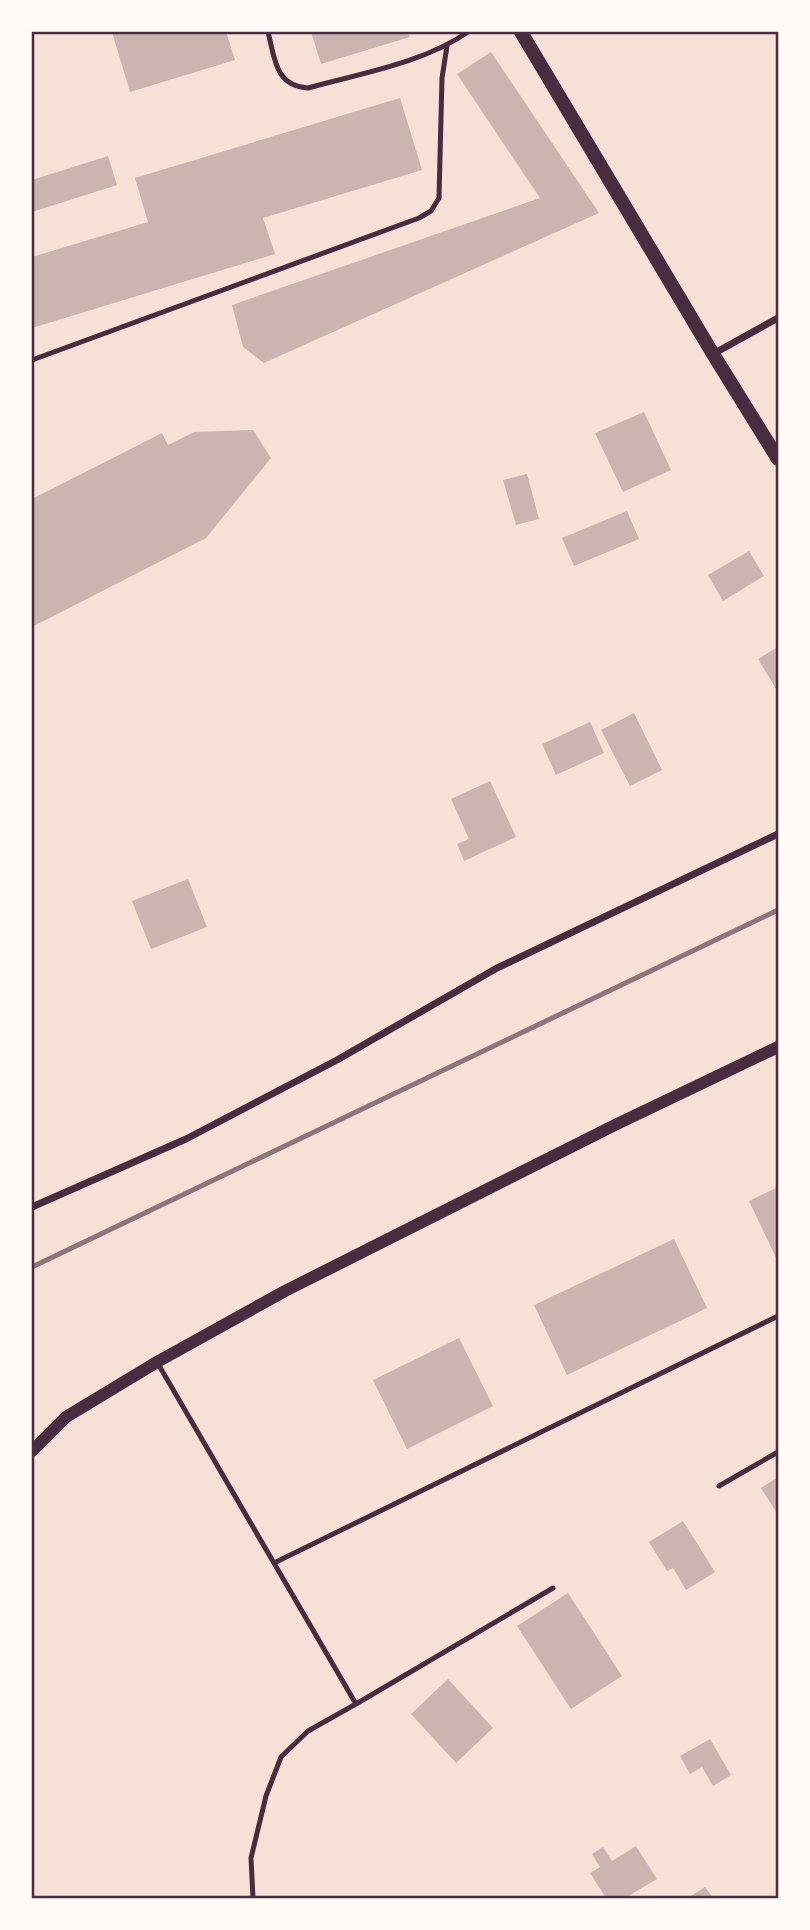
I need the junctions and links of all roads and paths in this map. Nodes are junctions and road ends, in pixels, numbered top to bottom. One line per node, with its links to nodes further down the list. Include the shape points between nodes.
1 (268, 32): 4 (lane, via 278,69 284,81 295,88 417,58)
2 (468, 32): 4 (lane)
3 (521, 32): 6 (main road)
4 (447, 46): 7 (lane, via 439,198 431,211)
5 (779, 318): 6 (street)
6 (713, 354): 8 (main road)
7 (32, 360)
8 (779, 458)
9 (779, 834): 11 (street, via 497,968 337,1060 186,1139)
10 (779, 1047): 13 (street, via 309,1278)
11 (32, 1207)
12 (779, 1316): 17 (lane)
13 (157, 1362): 14 (street, via 66,1418); 17 (lane)
14 (32, 1451)
15 (779, 1452): 16 (lane)
16 (719, 1486)
17 (274, 1563): 19 (lane)
18 (554, 1588): 19 (lane)
19 (356, 1704): 20 (lane, via 308,1731 281,1757 251,1858)
20 (253, 1899)

